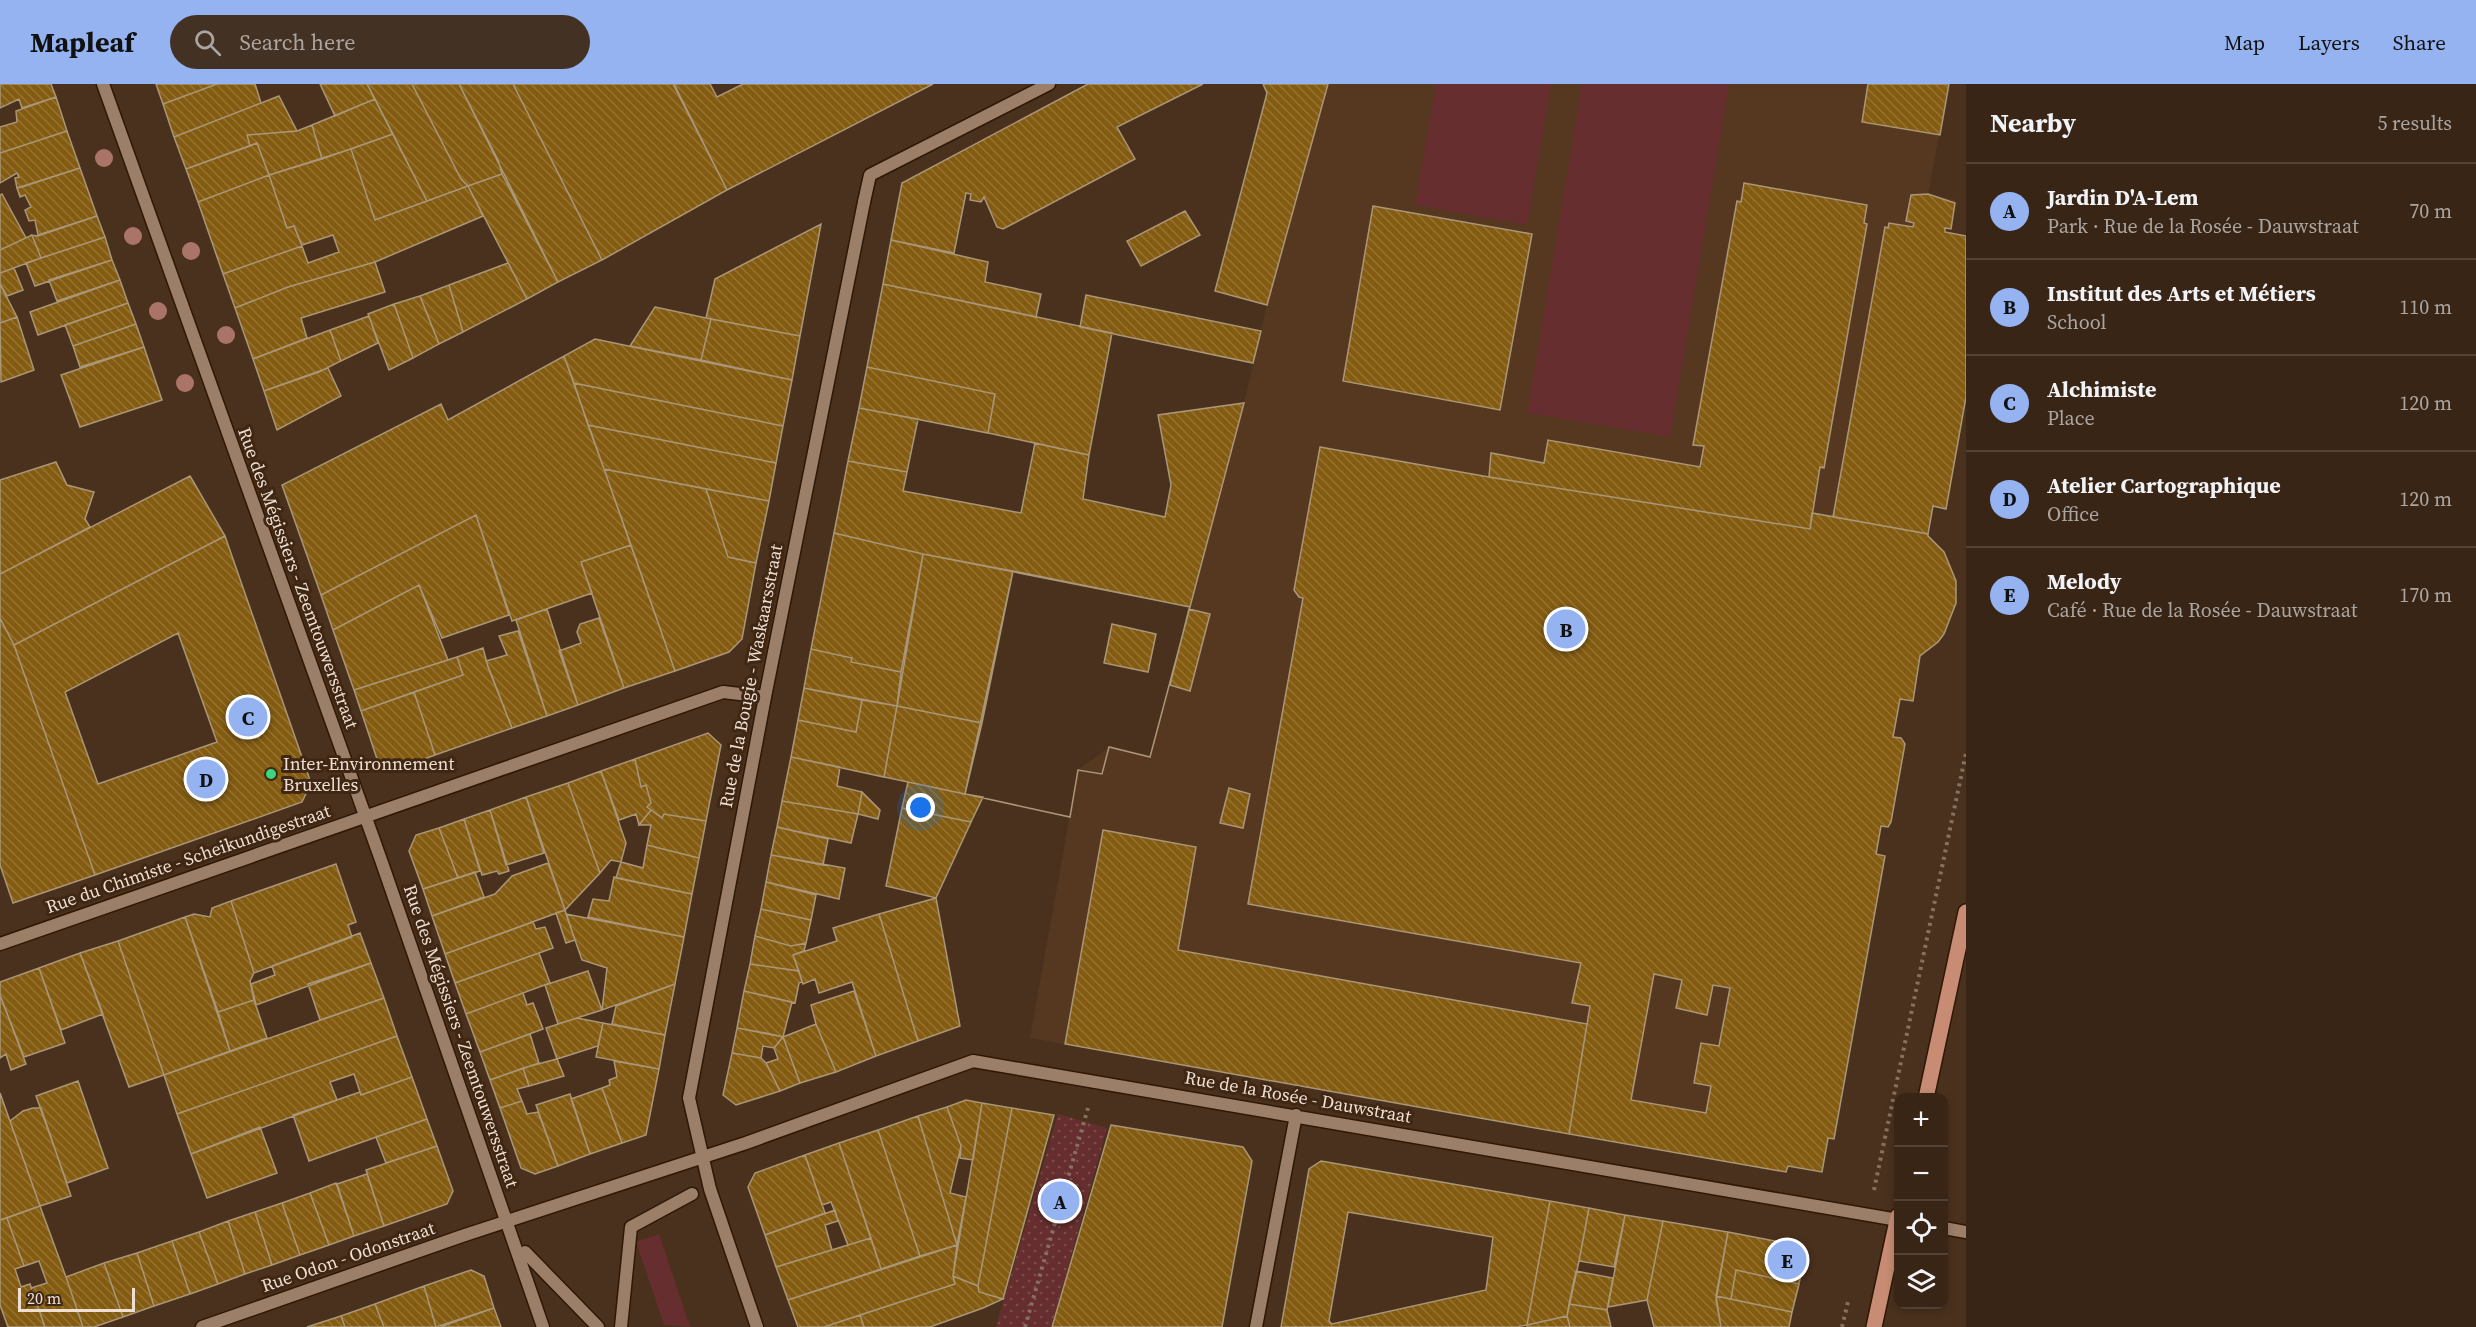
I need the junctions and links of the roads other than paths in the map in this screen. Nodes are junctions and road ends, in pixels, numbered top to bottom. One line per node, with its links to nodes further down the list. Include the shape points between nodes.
1 (103, 84): 4 (street, Rue des Mégissiers - Zeemtouwersstraat)
2 (1049, 84): 3 (street, Rue de la Bougie - Waskaarsstraat, via 870,175)
3 (765, 697): 4 (street, Rue du Chimiste - Scheikundigestraat, via 723,692); 9 (street, Rue de la Bougie - Waskaarsstraat, via 689,1098)
4 (365, 816): 6 (street, Rue du Chimiste - Scheikundigestraat); 12 (street, Rue des Mégissiers - Zeemtouwersstraat)
5 (1966, 912): 7 (main road)
6 (0, 944)
7 (1927, 1093)
8 (1296, 1115): 9 (street, Rue de la Rosée - Dauwstraat, via 973,1061); 11 (street, Rue de la Rosée - Dauwstraat); 22 (street)
9 (703, 1156): 12 (street, Rue Odon - Odonstraat); 21 (street, Rue de la Bougie - Waskaarsstraat, via 710,1189)
10 (692, 1194): 20 (street, via 631,1227)
11 (1894, 1218)
12 (506, 1221): 17 (street, Rue Odon - Odonstraat); 18 (street, Rue des Mégissiers - Zeemtouwersstraat)
13 (1948, 1229): 14 (street)
14 (1966, 1232)
15 (1894, 1237): 23 (main road)
16 (525, 1252): 19 (street)
17 (202, 1327)
18 (543, 1327)
19 (598, 1327)
20 (621, 1327)
21 (757, 1327)
22 (1256, 1327)
23 (1874, 1327)

